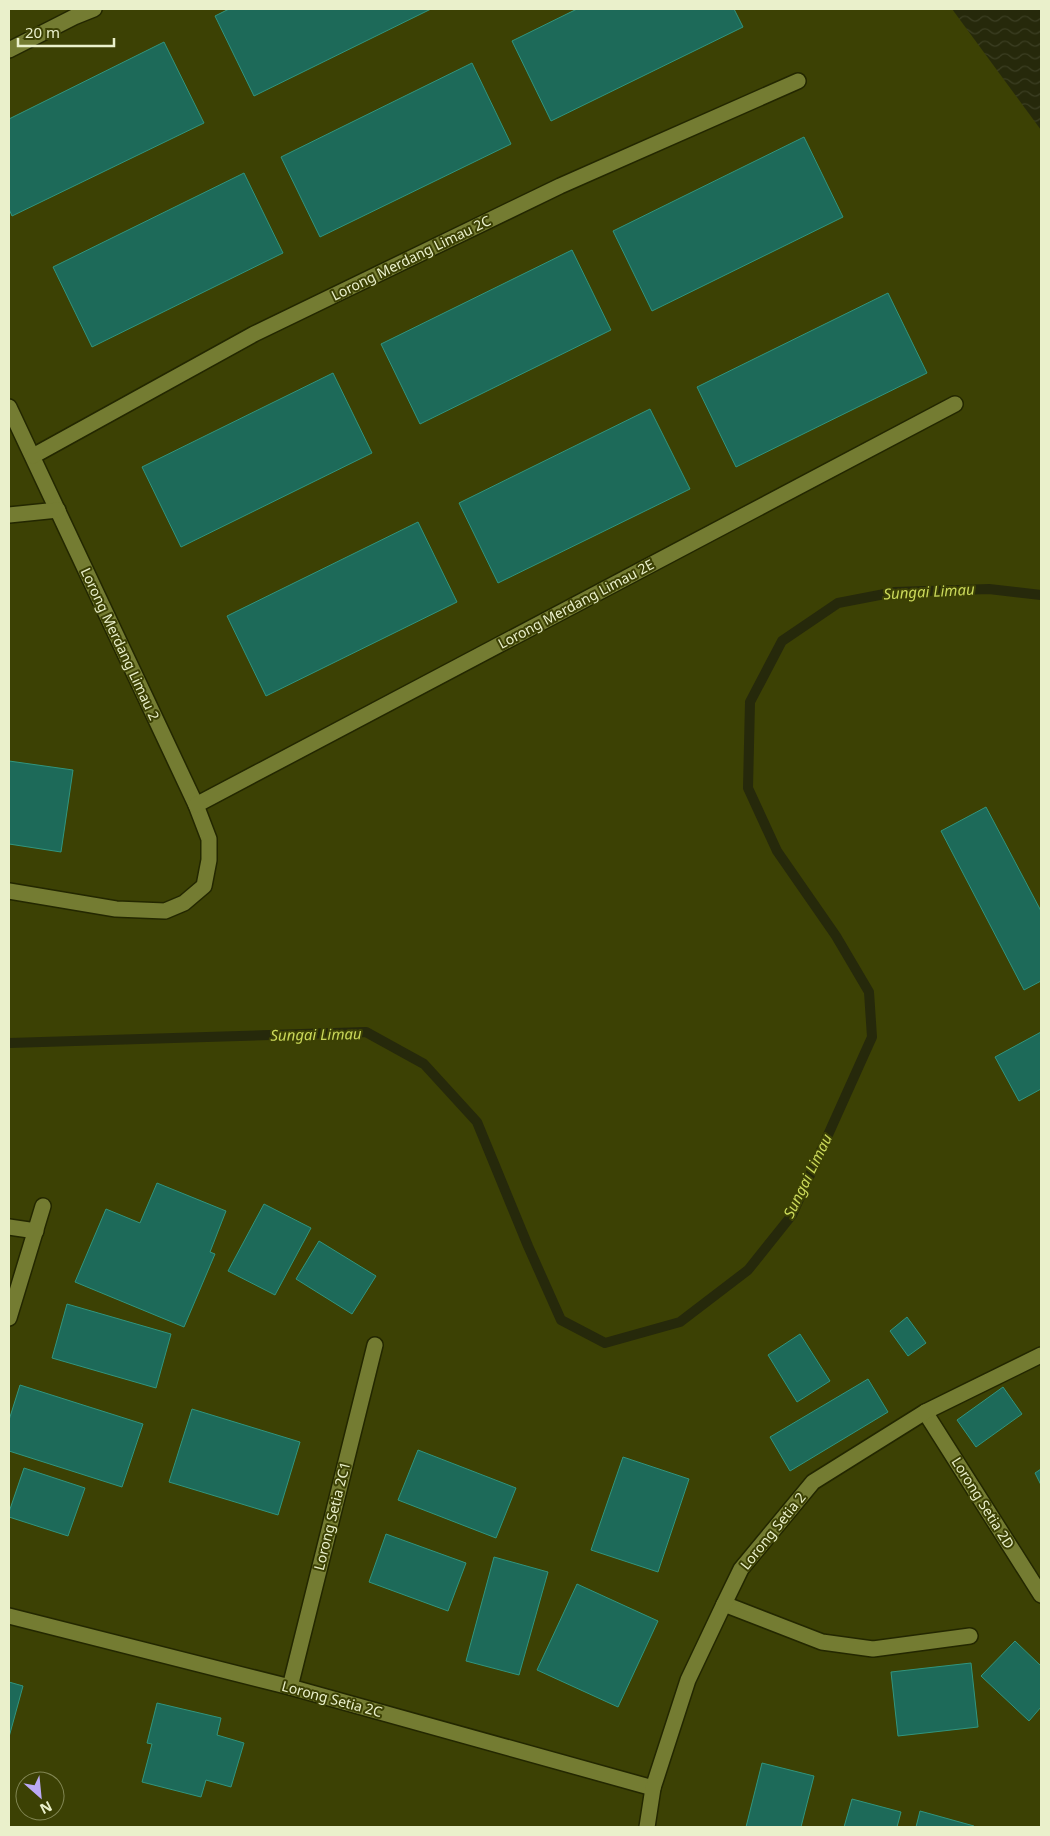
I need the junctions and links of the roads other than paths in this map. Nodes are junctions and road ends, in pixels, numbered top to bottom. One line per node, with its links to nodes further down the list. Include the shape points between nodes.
1 (94, 9): 2 (street)
2 (9, 50)
3 (798, 81): 6 (street, Lorong Merdang Limau 2C, via 560,186 254,334)
4 (955, 404): 9 (street, Lorong Merdang Limau 2E)
5 (9, 407): 6 (street, Lorong Merdang Limau 2)
6 (33, 456): 7 (street, Lorong Merdang Limau 2)
7 (58, 510): 8 (street); 9 (street, Lorong Merdang Limau 2)
8 (9, 515)
9 (196, 805): 10 (street, Lorong Merdang Limau 2, via 208,839 209,860 204,886 184,903 164,911 116,909)
10 (9, 892)
11 (43, 1206): 13 (street)
12 (9, 1227): 13 (street)
13 (36, 1231): 14 (street)
14 (9, 1318)
15 (375, 1345): 22 (street, Lorong Setia 2C1)
16 (1041, 1355): 17 (street, Lorong Setia 2)
17 (925, 1412): 18 (street, Lorong Setia 2D); 19 (street, Lorong Setia 2, via 813,1482 741,1568)
18 (1041, 1595)
19 (724, 1604): 21 (street, via 822,1642 873,1649); 23 (street, Lorong Setia 2, via 688,1680)
20 (9, 1617): 22 (street, Lorong Setia 2C)
21 (970, 1636)
22 (290, 1686): 23 (street, Lorong Setia 2C)
23 (653, 1788): 24 (street, Lorong Setia 2)
24 (648, 1827)

